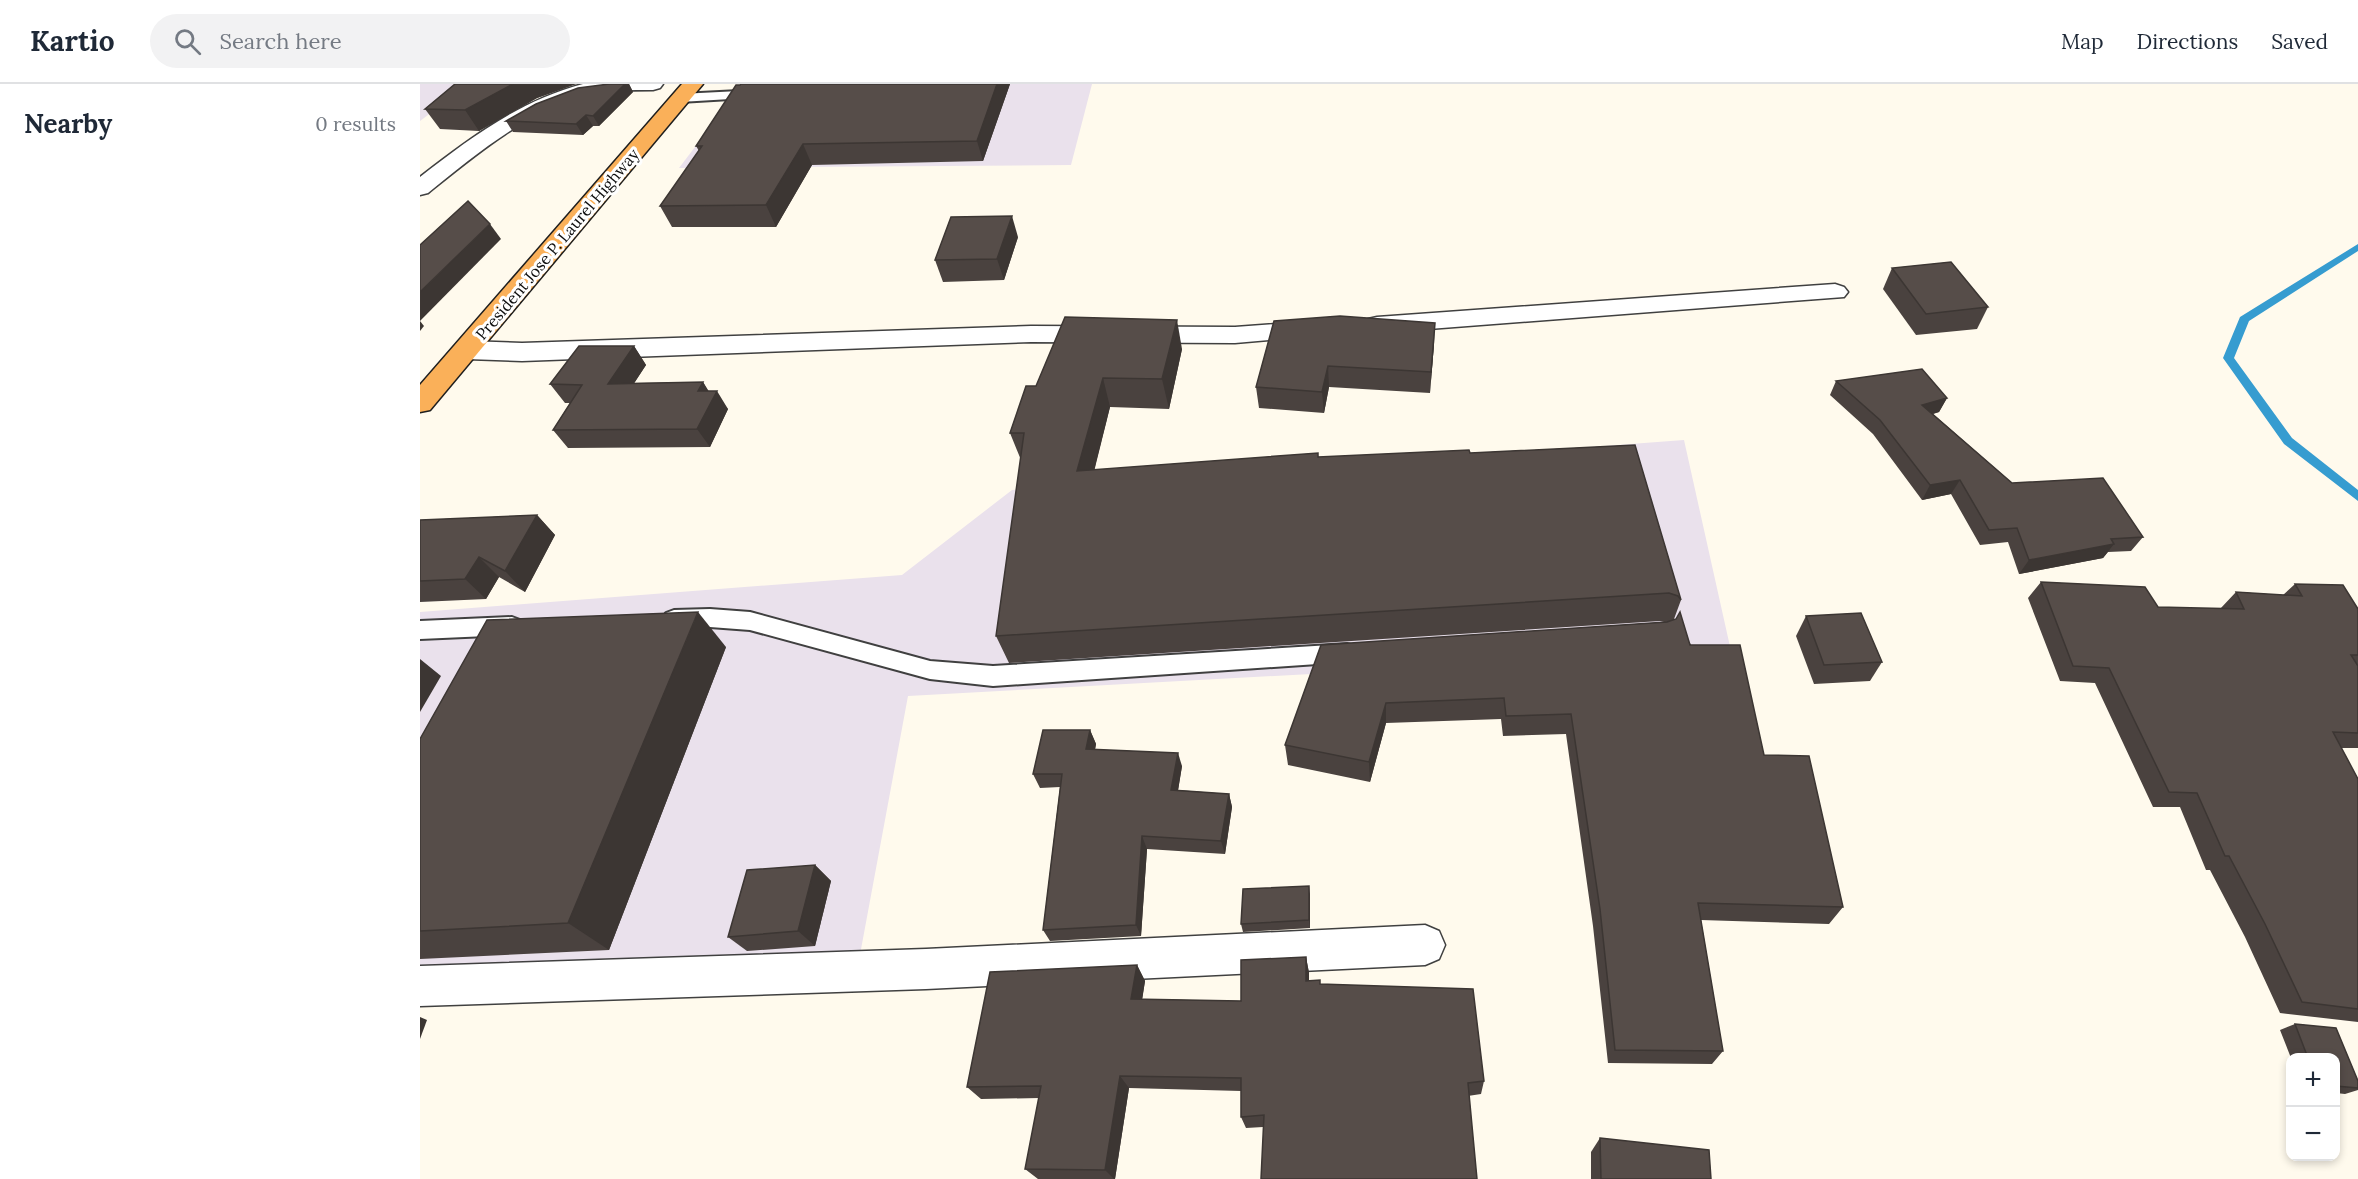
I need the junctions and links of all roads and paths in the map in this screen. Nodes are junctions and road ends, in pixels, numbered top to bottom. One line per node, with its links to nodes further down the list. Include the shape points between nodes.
1 (653, 84): 4 (street, via 604,86 553,101 513,120)
2 (686, 91): 3 (lane); 6 (highway, President Jose P. Laurel Highway)
3 (771, 94)
4 (425, 180)
5 (1835, 292): 6 (street, via 1235,335 1031,334)
6 (467, 350): 7 (highway, President Jose P. Laurel Highway)
7 (420, 403)
8 (653, 620): 11 (lane, via 750,621 930,670 993,676)
9 (420, 630): 10 (lane)
10 (517, 633)
11 (1374, 651)
12 (1425, 945): 13 (street, via 938,969)
13 (420, 986)

